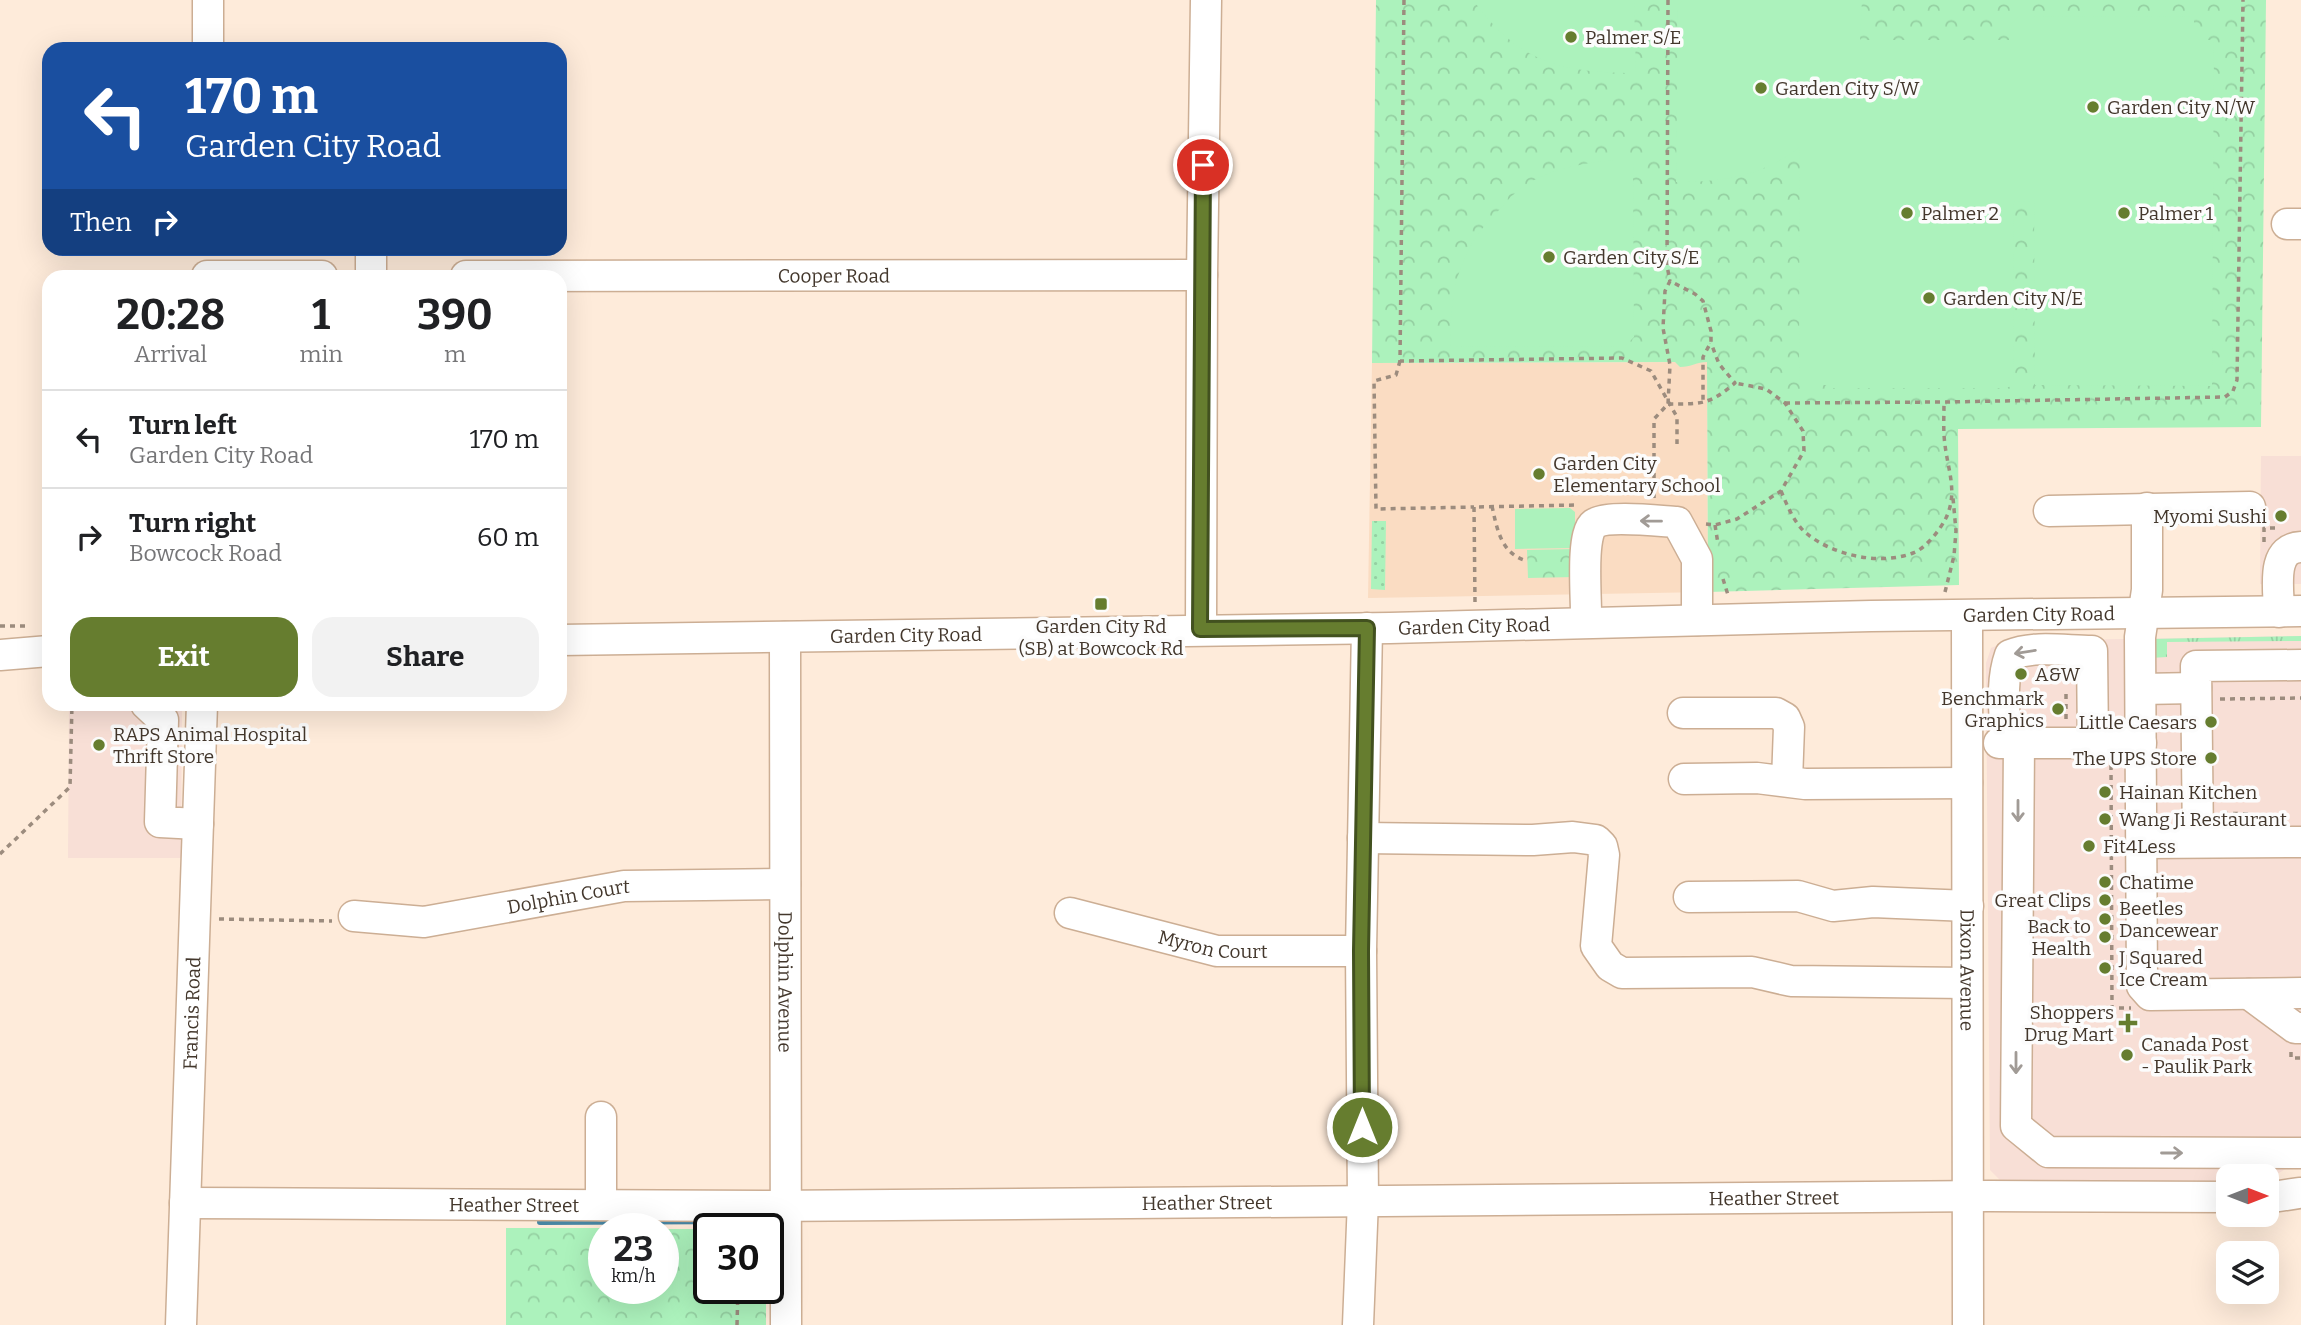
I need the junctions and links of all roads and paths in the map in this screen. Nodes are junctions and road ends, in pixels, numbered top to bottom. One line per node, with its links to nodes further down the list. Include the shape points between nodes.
1 (208, 0): 6 (street)
2 (1206, 0): 7 (street)
3 (1404, 0): 11 (path)
4 (1668, 0): 9 (path)
5 (2244, 0): 13 (path, via 2233,391 2225,397)
6 (208, 42)
7 (1202, 275): 8 (street, Cooper Road); 38 (street)
8 (567, 276)
9 (1670, 281): 10 (path, via 1703,301); 15 (path, via 1663,328 1670,365)
10 (1710, 342): 12 (path, via 1719,364); 16 (path, via 1703,357)
11 (1400, 361): 15 (path, via 1622,358 1651,371); 22 (path, via 1396,375 1374,381 1376,509)
12 (1735, 383): 14 (path, via 1766,389); 16 (path)
13 (1944, 401): 14 (path); 19 (path, via 1944,440)
14 (1785, 403): 18 (path, via 1803,431 1804,451)
15 (1668, 404): 16 (path); 17 (path, via 1677,417)
16 (1703, 404)
17 (1677, 444)
18 (1782, 491): 19 (path, via 1804,532 1851,555 1877,559 1915,553 1946,518); 26 (path, via 1737,519)
19 (1953, 495): 29 (path, via 1954,556)
20 (1577, 505): 21 (path)
21 (1492, 506): 22 (path); 28 (path, via 1503,545)
22 (1474, 507): 30 (path)
23 (2250, 507): 24 (street)
24 (2147, 508): 25 (street); 32 (street)
25 (2049, 511)
26 (1706, 524)
27 (2301, 547): 31 (street, via 2291,547 2279,565)
28 (1527, 561)
29 (1945, 592)
30 (1475, 602)
31 (2290, 612): 32 (street, Garden City Road)
32 (2143, 613): 33 (street, Garden City Road); 46 (street)
33 (1967, 616): 34 (street, Garden City Road); 54 (street, Dixon Avenue)
34 (1697, 620): 35 (street, Garden City Road); 35 (street, one-way to 35, via 1697,559 1676,522 1608,520 1589,530)
35 (1586, 622): 37 (street, Garden City Road)
36 (0, 626): 40 (path)
37 (1367, 628): 38 (street, Garden City Road); 64 (street)
38 (1200, 629): 39 (street, Garden City Road)
39 (785, 637): 42 (street, Garden City Road); 71 (street, Dolphin Avenue)
40 (42, 639)
41 (42, 639): 43 (street)
42 (567, 640)
43 (0, 655)
44 (2301, 666): 47 (street, via 2196,666)
45 (2066, 676): 53 (path)
46 (2141, 689): 47 (street); 57 (street)
47 (2207, 693): 48 (path); 65 (street)
48 (2301, 698)
49 (72, 711): 68 (path, via 71,787)
50 (153, 711): 62 (street, via 163,720 160,821)
51 (202, 711): 62 (street, Francis Road)
52 (1683, 713): 59 (street, via 1776,713 1785,718)
53 (2066, 731)
54 (1967, 742): 55 (street); 60 (street, Dixon Avenue)
55 (2012, 743): 56 (street); 56 (street, one-way to 55, via 2092,651 2031,650 2010,655 2004,676); 83 (street, one-way to 83, via 2016,1125 2048,1152)
56 (2093, 743): 57 (street)
57 (2141, 743): 67 (street)
58 (1684, 779): 59 (street)
59 (1787, 781): 60 (street)
60 (1967, 783): 73 (street, Dixon Avenue)
61 (2223, 804): 63 (path, via 2223,814 2248,814)
62 (198, 824): 89 (street, Francis Road)
63 (2248, 824)
64 (1363, 838): 77 (street); 78 (street, via 1596,840 1604,855 1596,946 1610,966 1622,973 1752,972 1791,981)
65 (2198, 842): 66 (street); 67 (street)
66 (2301, 842)
67 (2143, 843): 80 (street, via 2142,986 2150,995)
68 (0, 854)
69 (2105, 862): 70 (path)
70 (2112, 862)
71 (785, 884): 75 (street, Dolphin Court, via 624,886 425,922); 91 (street, Dolphin Avenue)
72 (1689, 897): 73 (street, via 1798,897 1833,905)
73 (1968, 906): 78 (street, Dixon Avenue)
74 (1070, 913): 77 (street, Myron Court, via 1217,951)
75 (354, 916): 76 (path, via 328,922)
76 (219, 919)
77 (1361, 951): 88 (street)
78 (1967, 983): 86 (street, Dixon Avenue)
79 (2301, 993): 80 (street)
80 (2249, 994): 81 (street)
81 (2301, 1028)
82 (601, 1117): 90 (street)
83 (2301, 1153)
84 (2298, 1193): 85 (street)
85 (2279, 1196)
86 (1968, 1197): 87 (street, Heather Street); 88 (street, Heather Street); 97 (street, Dixon Avenue)
87 (2216, 1198)
88 (1363, 1200): 91 (street, Heather Street); 96 (street)
89 (185, 1203): 90 (street, Heather Street); 93 (street, Francis Road)
90 (601, 1205): 91 (street, Heather Street)
91 (786, 1206): 95 (street, Dolphin Avenue)
92 (738, 1304): 94 (path)
93 (181, 1325)
94 (737, 1325)
95 (786, 1325)
96 (1358, 1325)
97 (1968, 1325)

